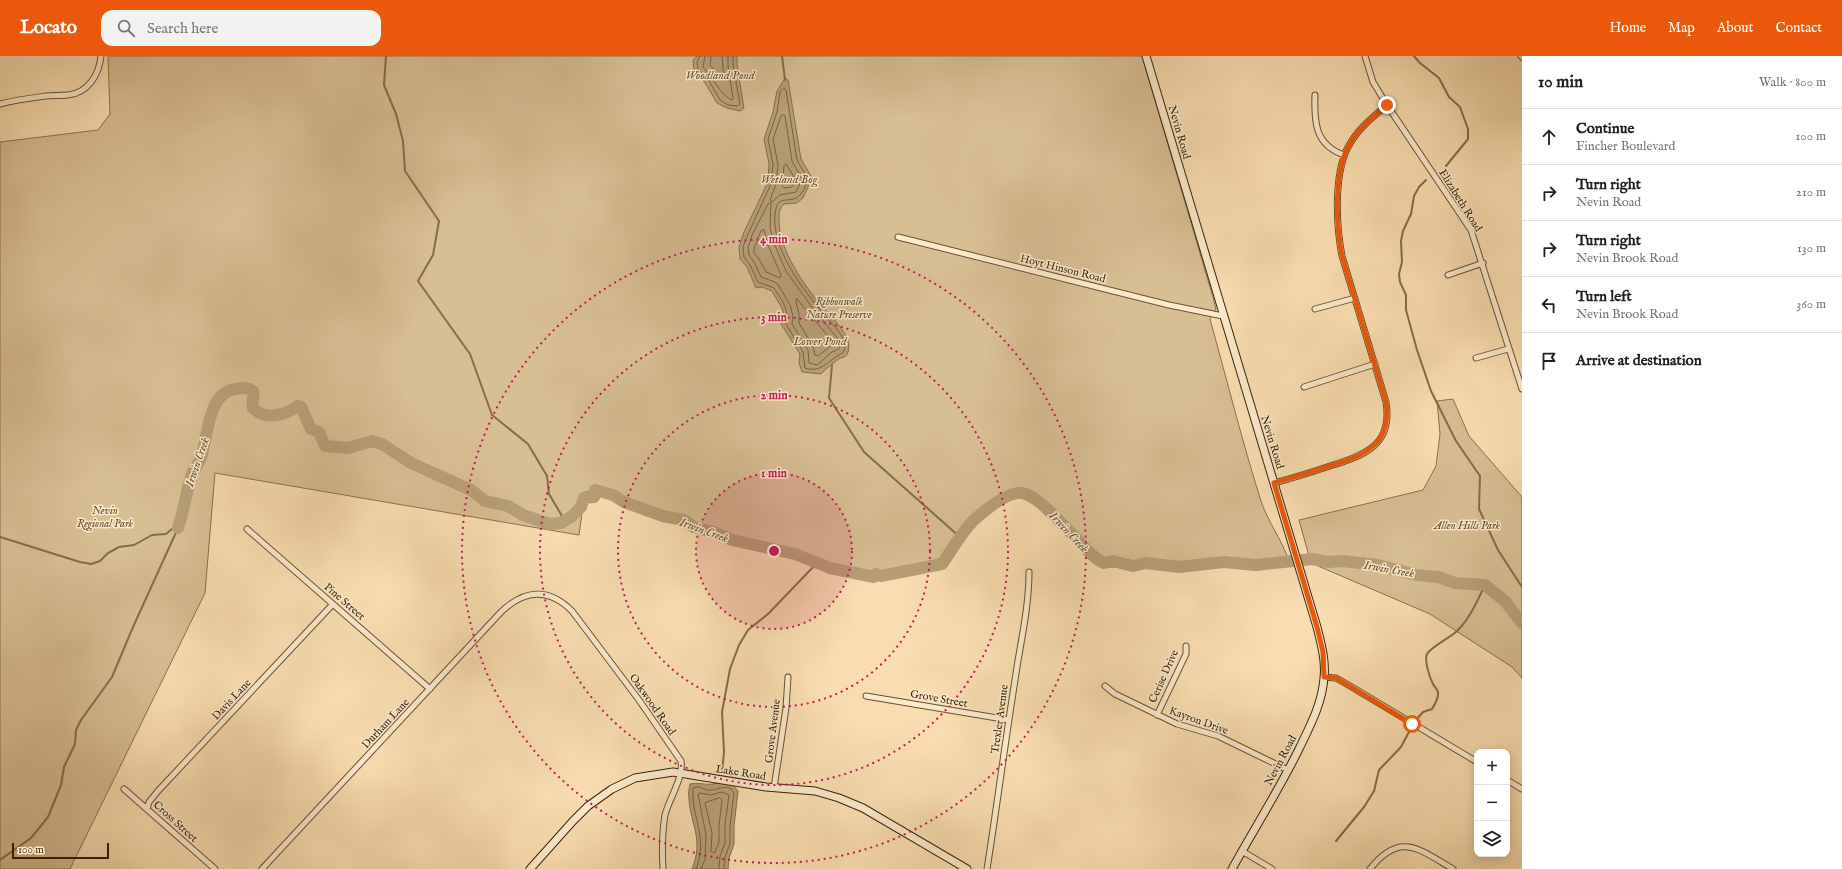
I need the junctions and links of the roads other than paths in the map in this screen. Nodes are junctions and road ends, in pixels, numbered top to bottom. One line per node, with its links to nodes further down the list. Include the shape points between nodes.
1 (100, 56): 5 (street, via 95,76 81,91)
2 (1146, 56): 13 (main road, Nevin Road)
3 (1365, 56): 6 (street, Elizabeth Road, via 1373,82)
4 (1315, 95): 7 (street, via 1315,121 1318,130 1327,146)
5 (0, 104)
6 (1387, 105): 7 (street, via 1357,132); 9 (street, Elizabeth Road, via 1471,230)
7 (1344, 155): 11 (street, via 1340,181 1338,236)
8 (898, 237): 13 (street, Hoyt Hinson Road, via 1169,305)
9 (1483, 263): 10 (street); 14 (street, Elizabeth Road)
10 (1448, 275)
11 (1355, 298): 12 (street); 16 (street)
12 (1315, 310)
13 (1223, 316): 19 (main road, Nevin Road)
14 (1508, 349): 15 (street); 18 (street, Elizabeth Road)
15 (1476, 358)
16 (1375, 364): 17 (street); 19 (street, via 1386,402 1387,415 1383,434 1376,445 1352,459)
17 (1304, 387)
18 (1522, 389)
19 (1274, 483): 26 (main road, Nevin Road, via 1322,646)
20 (247, 529): 23 (street, Pine Street)
21 (1029, 572): 31 (street, Trexler Avenue, via 1025,619)
22 (527, 595): 28 (street, Durham Lane, via 510,604); 34 (street, Oakwood Road, via 548,596 562,602 572,611 678,757 682,765)
23 (333, 604): 28 (street, Pine Street); 39 (street, Davis Lane, via 158,791)
24 (1186, 646): 30 (street, Cerise Drive, via 1186,654)
25 (788, 677): 36 (street, Grove Avenue)
26 (1324, 677): 32 (street, via 1336,678); 33 (main road, Nevin Road, via 1316,713)
27 (1105, 686): 30 (street, Kayron Drive, via 1115,694)
28 (430, 689): 42 (street, Durham Lane)
29 (866, 696): 31 (street, Grove Street)
30 (1157, 715): 33 (street, Kayron Drive, via 1218,736)
31 (1009, 720): 46 (street, Trexler Avenue)
32 (1474, 760)
33 (1288, 770): 40 (main road, Nevin Road)
34 (680, 773): 36 (main road, Lake Road); 43 (main road, Lake Road, via 644,776 612,789 588,806); 44 (street, via 664,822)
35 (1510, 782): 38 (street)
36 (774, 788): 45 (main road, Lake Road, via 815,791 852,803)
37 (124, 789): 39 (street, Cross Street)
38 (1522, 789)
39 (147, 808): 41 (street, Cross Street)
40 (1242, 851): 47 (main road, Nevin Road); 48 (street)
41 (215, 869)
42 (262, 869)
43 (530, 869)
44 (663, 869)
45 (967, 869)
46 (987, 869)
47 (1232, 869)
48 (1272, 869)
49 (1370, 869): 50 (street, via 1383,854 1403,847 1422,850)
50 (1453, 869)

